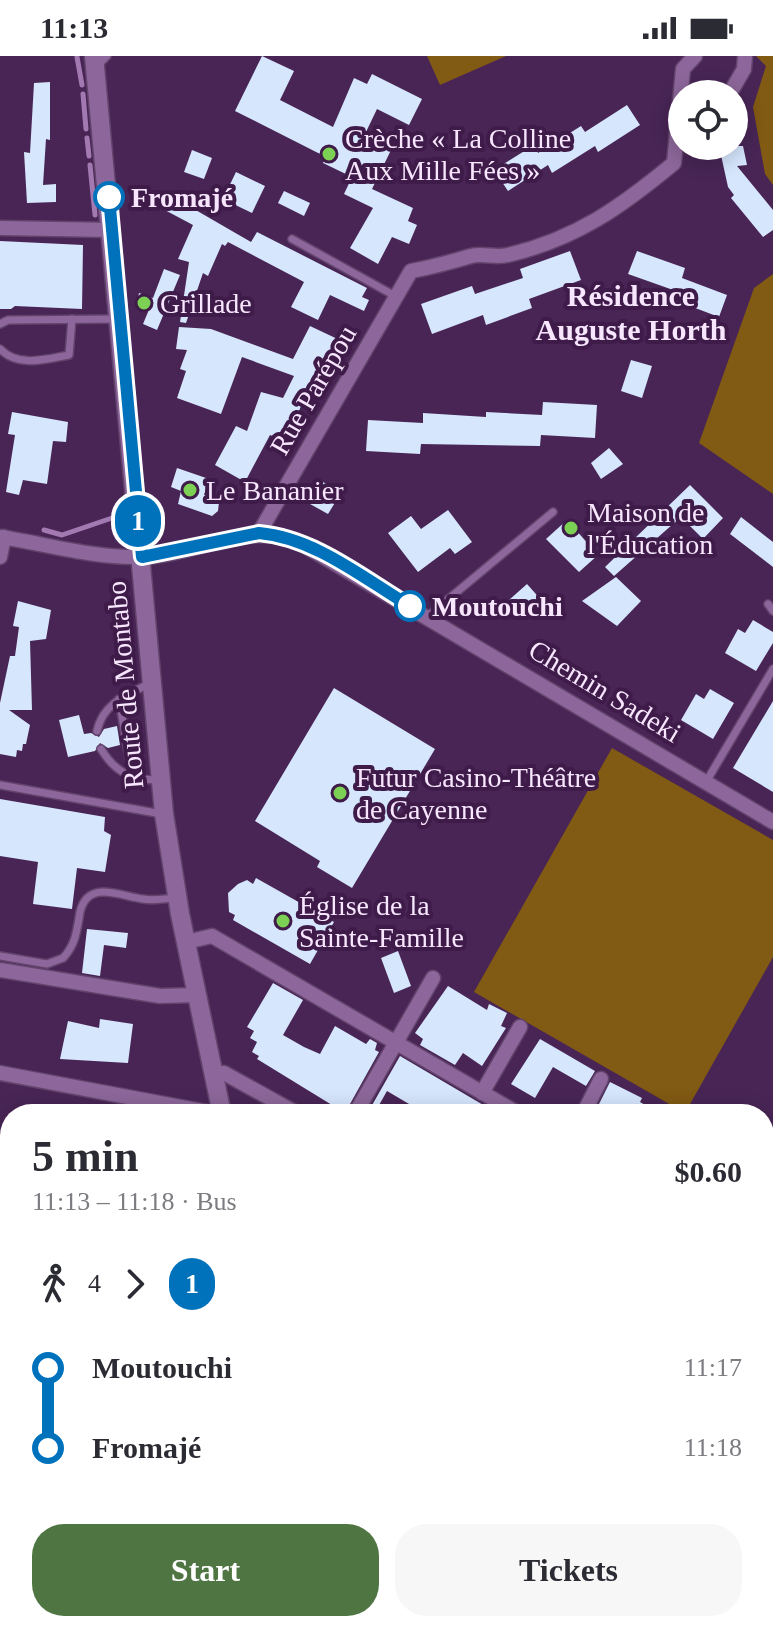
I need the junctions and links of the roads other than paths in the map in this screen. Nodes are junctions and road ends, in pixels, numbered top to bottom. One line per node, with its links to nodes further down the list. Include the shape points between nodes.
1 (695, 56): 8 (street, Rue Parépou, via 683,69 674,163 619,210 504,256 472,255 411,271)
2 (745, 56): 4 (street)
3 (99, 60): 6 (main road, Route de Montabo)
4 (738, 80)
5 (0, 228): 6 (street)
6 (111, 230): 9 (main road, Route de Montabo)
7 (292, 239): 8 (lane)
8 (397, 297): 14 (street, Rue Parépou)
9 (118, 318): 10 (lane); 17 (main road, Route de Montabo)
10 (72, 319): 11 (lane); 12 (lane, via 69,355 31,361 7,357)
11 (0, 324)
12 (0, 349)
13 (553, 512): 18 (lane)
14 (259, 533): 17 (street, Chemin Sadeki); 18 (street, Chemin Sadeki, via 316,549)
15 (2, 537): 16 (street); 17 (street, Chemin Sadeki)
16 (0, 557)
17 (142, 557): 20 (main road, Route de Montabo)
18 (428, 616): 26 (street, Chemin Sadeki)
19 (773, 669): 26 (lane)
20 (153, 683): 21 (lane); 25 (main road, Route de Montabo)
21 (119, 699): 22 (lane, via 100,717); 24 (lane)
22 (97, 731)
23 (101, 749): 24 (lane, via 113,768)
24 (132, 776): 25 (lane)
25 (161, 780): 28 (main road, Route de Montabo)
26 (706, 782): 29 (street, Chemin Sadeki)
27 (0, 785): 28 (lane)
28 (164, 814): 30 (main road, Route de Montabo)
29 (773, 822)
30 (177, 898): 31 (main road, Route de Montabo); 32 (lane, via 146,900 97,891 81,908 77,934 63,958 47,964)
31 (186, 942): 35 (main road, Route de Montabo); 37 (street, via 212,936)
32 (0, 956)
33 (0, 970): 35 (street, via 160,996)
34 (433, 978): 37 (street)
35 (197, 995): 39 (main road, Route de Montabo)
36 (520, 1027): 41 (street)
37 (396, 1043): 41 (street); 45 (street)
38 (0, 1073): 42 (street)
39 (213, 1073): 43 (main road, Route de Montabo); 44 (street, via 224,1073)
40 (601, 1079): 47 (street)
41 (482, 1093): 46 (street)
42 (166, 1104)
43 (218, 1104)
44 (280, 1104)
45 (361, 1104)
46 (501, 1104)
47 (588, 1104)

